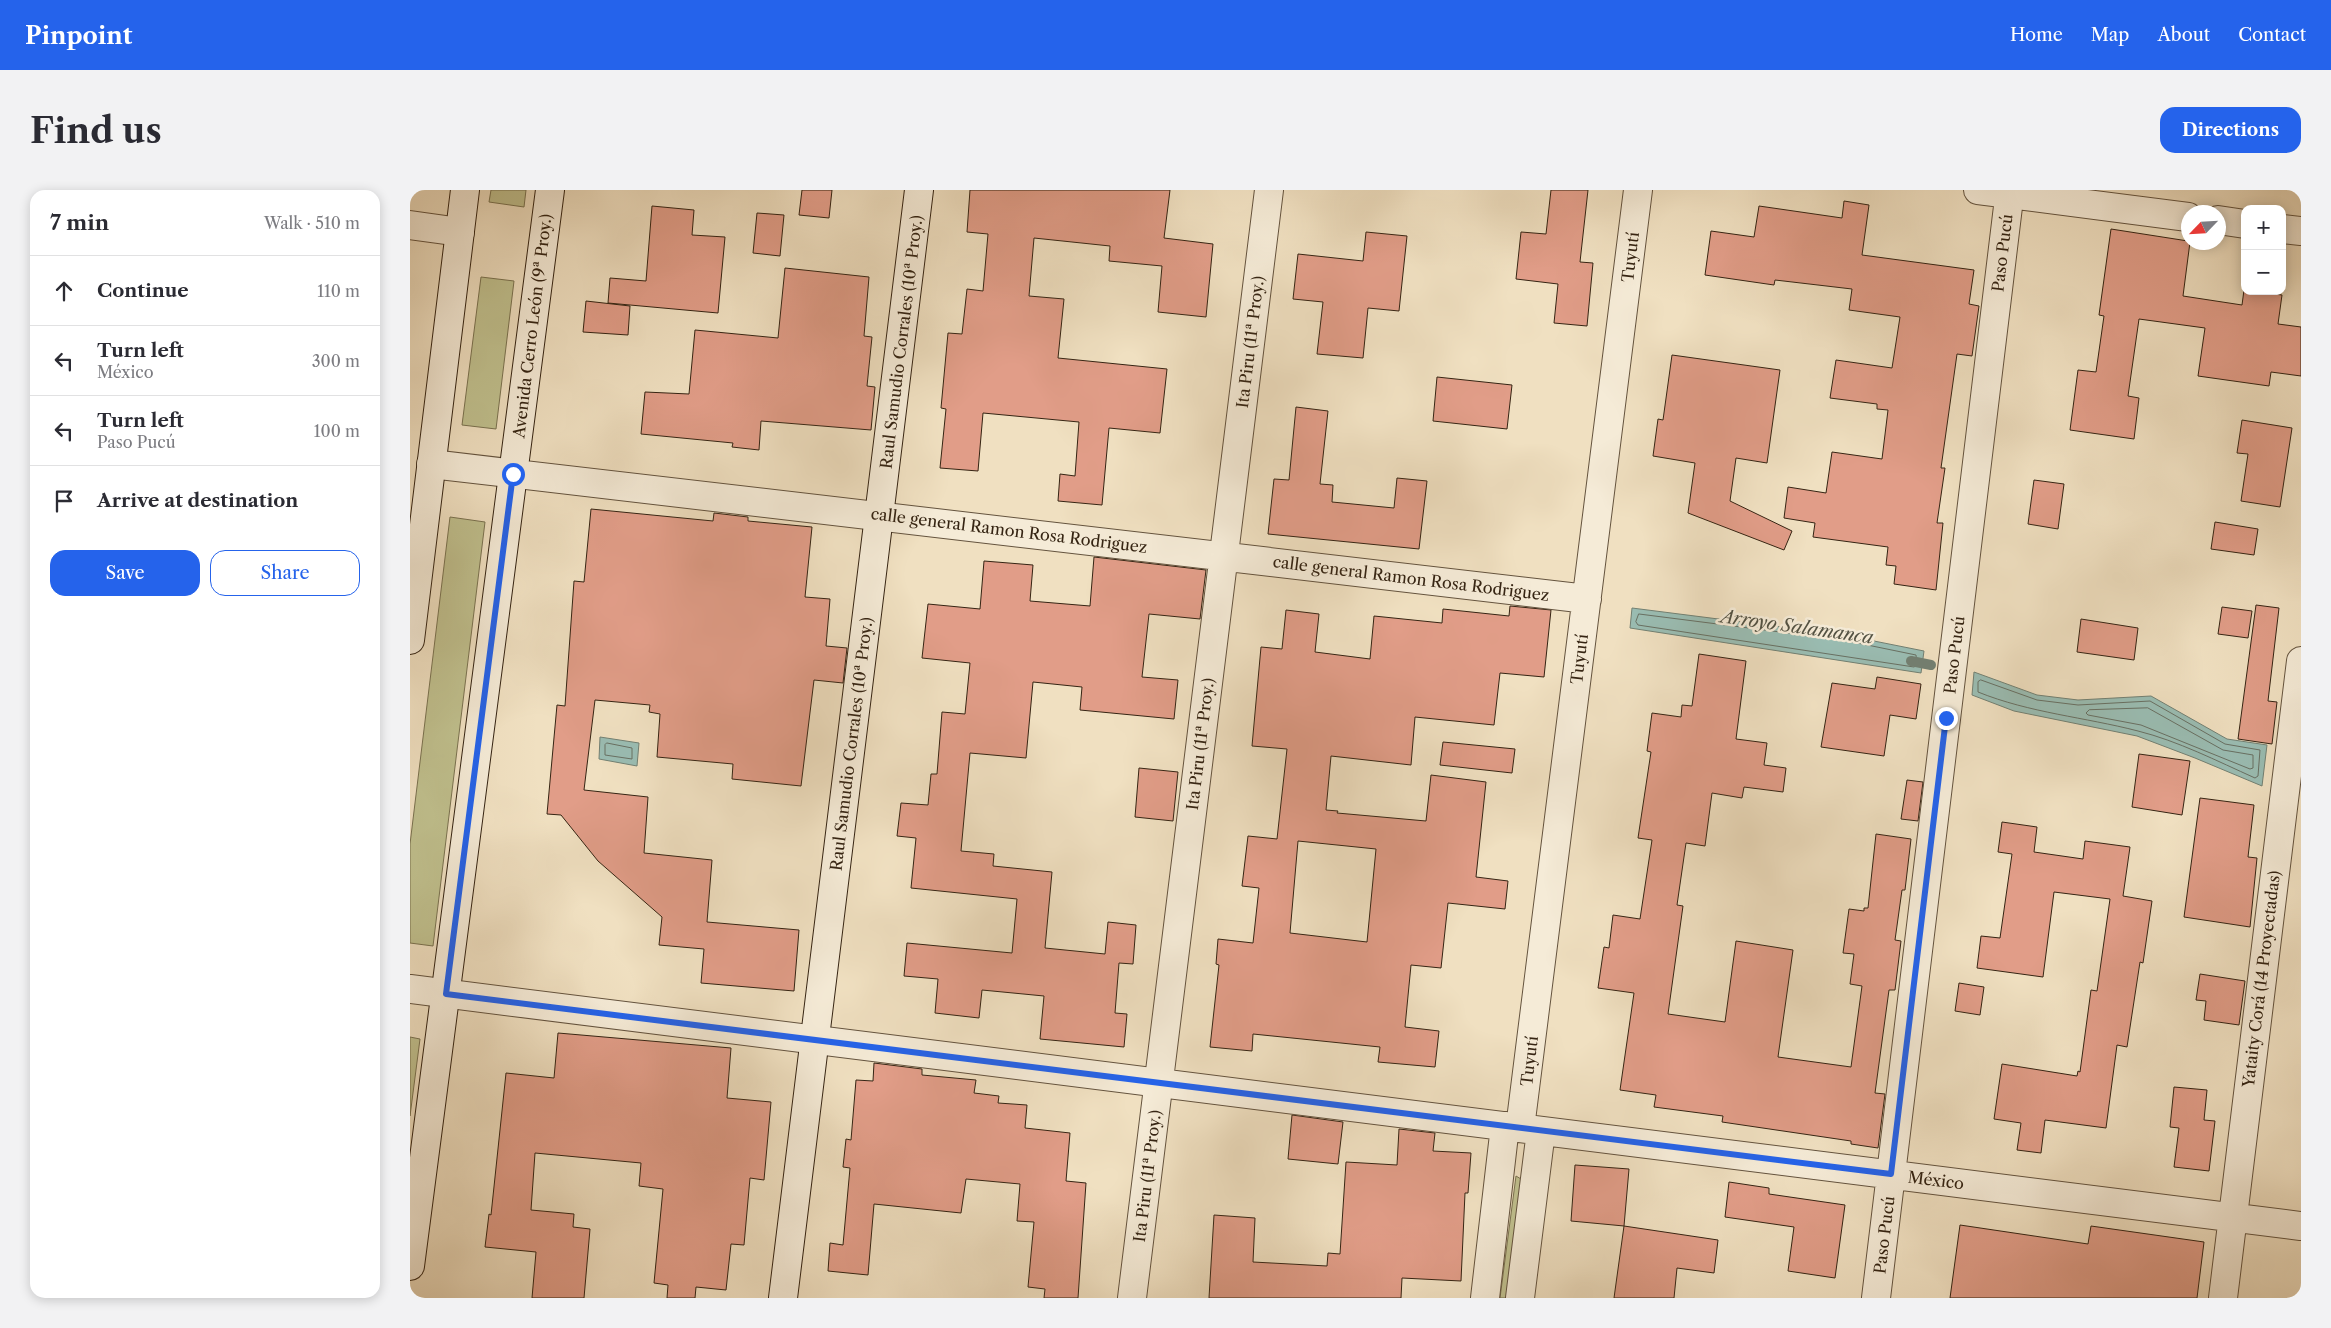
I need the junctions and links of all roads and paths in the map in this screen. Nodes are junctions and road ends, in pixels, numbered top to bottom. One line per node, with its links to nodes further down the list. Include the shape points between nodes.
1 (465, 190): 14 (street)
2 (550, 190): 16 (street, Avenida Cerro León (9ª Proy.))
3 (919, 190): 17 (street, Raul Samudio Corrales (10ª Proy.))
4 (1269, 190): 18 (street, Ita Piru (11ª Proy.))
5 (1638, 190): 19 (street, Tuyutí)
6 (1978, 190): 7 (street)
7 (2009, 192): 8 (street); 27 (street, Paso Pucú)
8 (2181, 215)
9 (2226, 221): 10 (street)
10 (2241, 223)
11 (410, 225): 14 (street)
12 (2286, 229): 13 (street)
13 (2301, 231)
14 (460, 232): 15 (street)
15 (431, 464): 16 (street, calle general Ramon Rosa Rodriguez); 20 (street)
16 (513, 474): 17 (street, calle general Ramon Rosa Rodriguez); 23 (street, Avenida Cerro León (9ª Proy.))
17 (879, 515): 18 (street, calle general Ramon Rosa Rodriguez); 24 (street, Raul Samudio Corrales (10ª Proy.))
18 (1224, 555): 19 (street, calle general Ramon Rosa Rodriguez); 25 (street, Ita Piru (11ª Proy.))
19 (1587, 599): 26 (street, Tuyutí)
20 (410, 640)
21 (2301, 661): 28 (street, Yataity Corá (14 Proyectadas))
22 (410, 989): 23 (street, México)
23 (446, 994): 24 (street, México); 30 (street, Avenida Cerro León (9ª Proy.))
24 (815, 1039): 25 (street, México); 31 (street, Raul Samudio Corrales (10ª Proy.))
25 (1159, 1083): 26 (street, México); 32 (street, Ita Piru (11ª Proy.))
26 (1522, 1128): 27 (street, México); 33 (street, Tuyutí); 34 (street, Tuyutí)
27 (1891, 1174): 28 (street, México); 35 (street, Paso Pucú)
28 (2232, 1218): 29 (street, México); 36 (street, Yataity Corá (14 Proyectadas))
29 (2301, 1226)
30 (410, 1266)
31 (783, 1298)
32 (1132, 1298)
33 (1485, 1298)
34 (1520, 1298)
35 (1876, 1298)
36 (2223, 1298)

